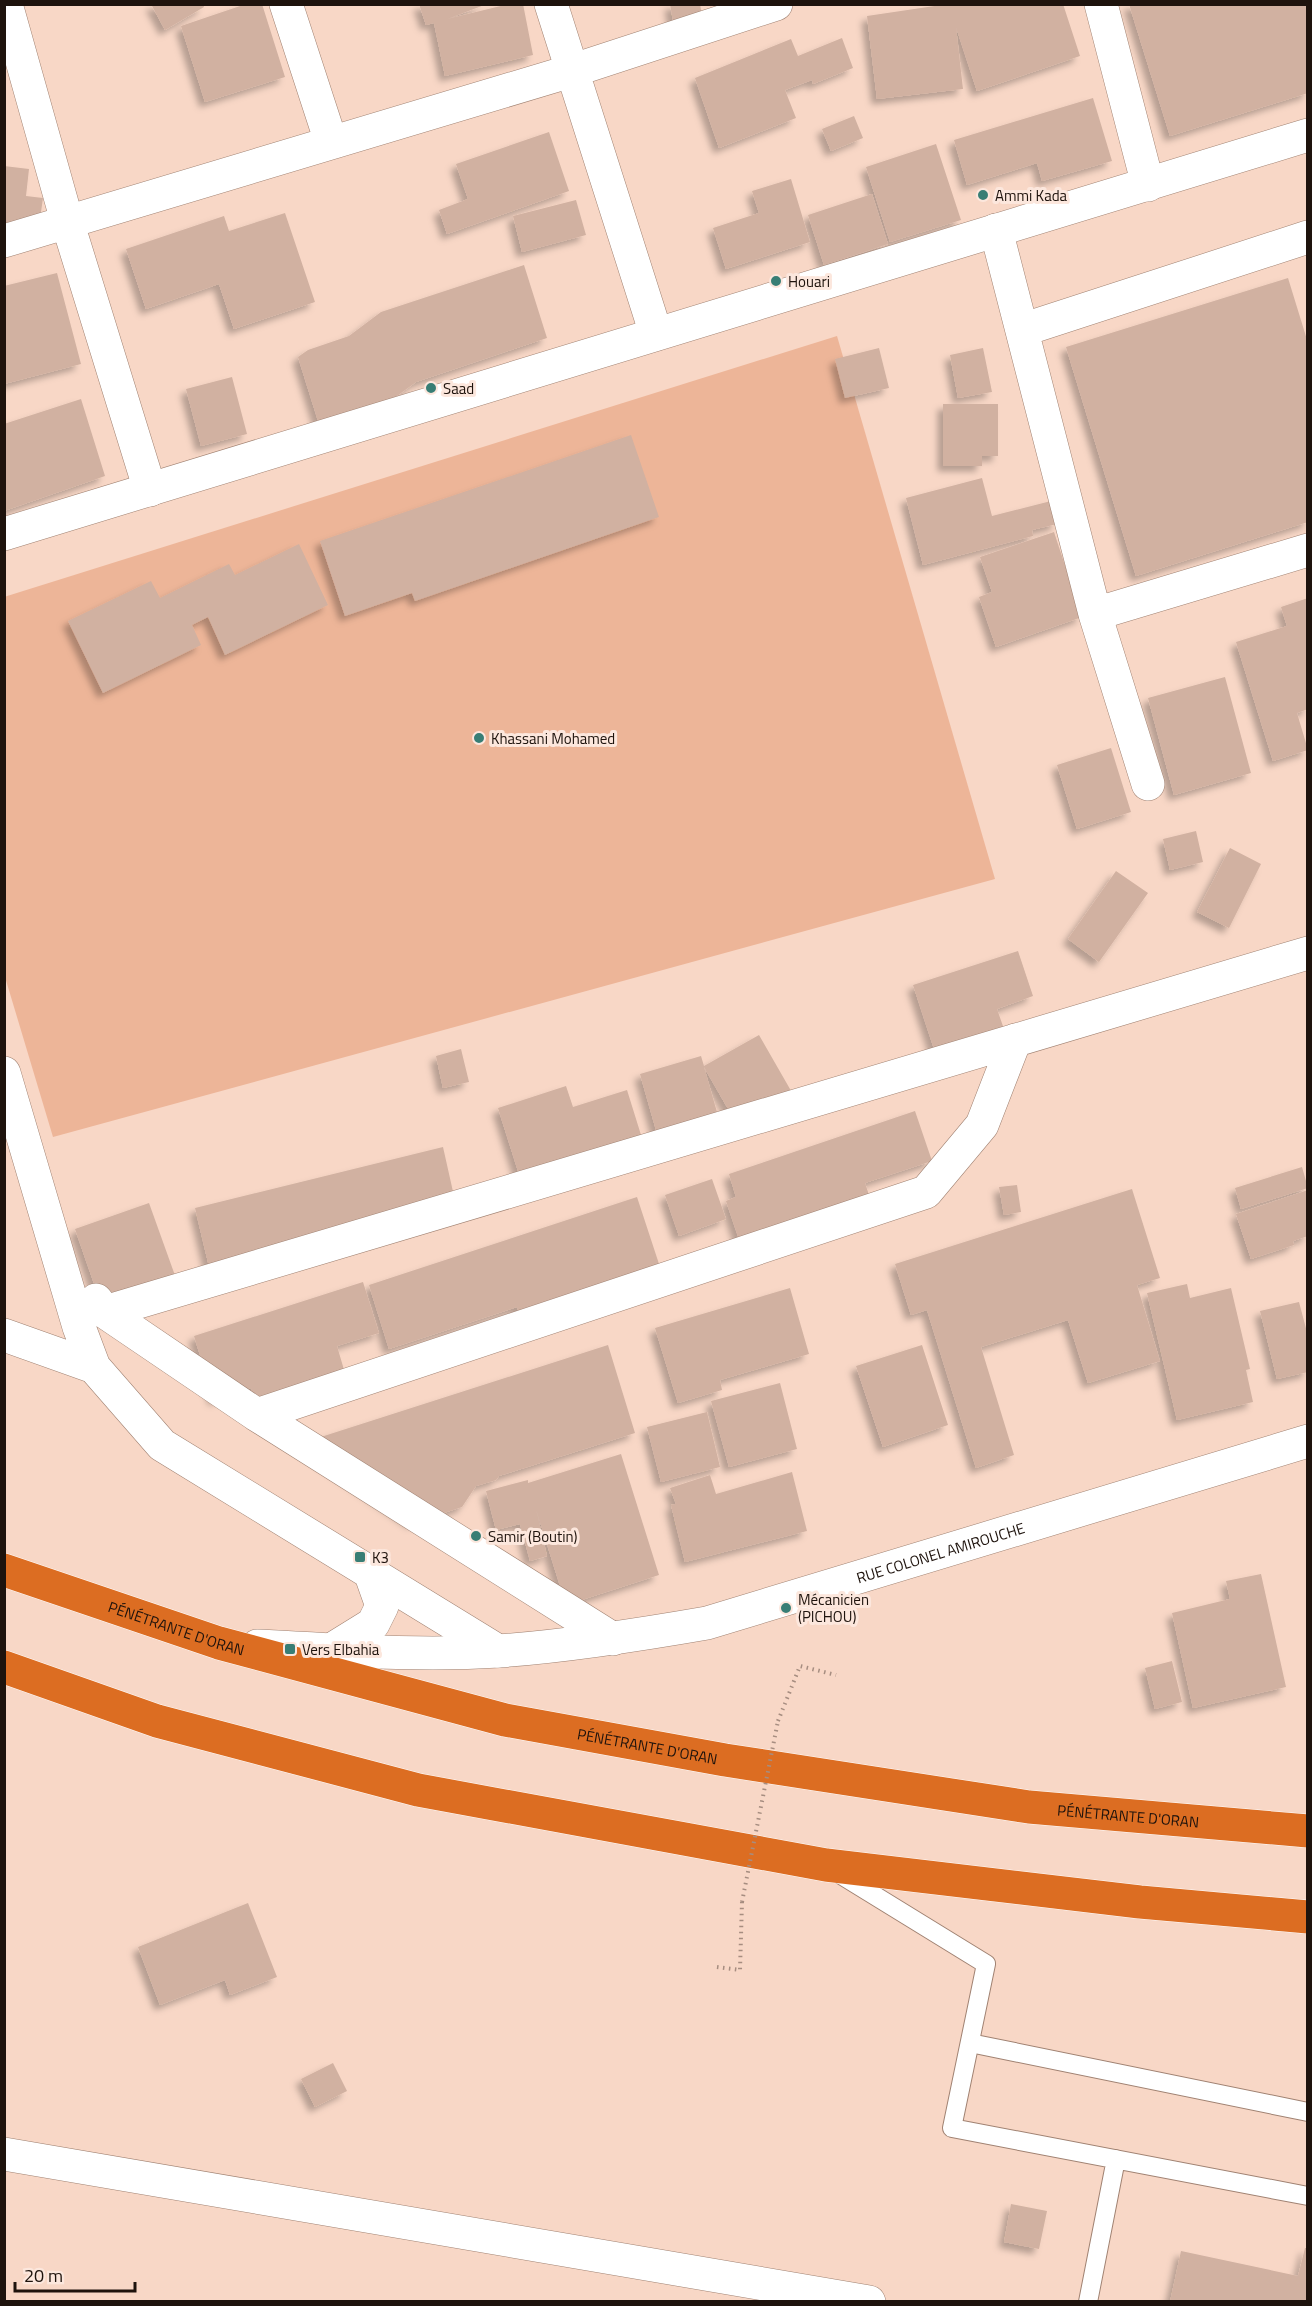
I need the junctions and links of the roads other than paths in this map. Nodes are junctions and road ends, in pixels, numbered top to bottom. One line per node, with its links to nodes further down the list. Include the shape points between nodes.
1 (6, 4): 10 (street)
2 (286, 4): 8 (street)
3 (551, 4): 6 (street)
4 (776, 4): 6 (street)
5 (1101, 4): 9 (street)
6 (571, 71): 8 (street); 15 (street)
7 (1308, 135): 9 (street)
8 (331, 142): 10 (street)
9 (1148, 185): 11 (street)
10 (67, 221): 13 (street); 16 (street)
11 (996, 230): 14 (street); 15 (street)
12 (1308, 237): 14 (street)
13 (4, 241)
14 (1022, 330): 19 (street)
15 (656, 334): 16 (street)
16 (150, 490): 17 (street)
17 (4, 534)
18 (1308, 550): 19 (street)
19 (1095, 614): 20 (street)
20 (1148, 784)
21 (1308, 953): 22 (street)
22 (1016, 1040): 25 (street); 28 (street, via 982,1125 926,1192)
23 (4, 1073): 24 (street)
24 (60, 1257): 25 (street); 27 (street)
25 (105, 1312): 28 (street)
26 (4, 1335): 27 (street)
27 (94, 1367): 31 (street, via 162,1445)
28 (257, 1415): 32 (street)
29 (1308, 1441): 32 (street, RUE COLONEL AMIROUCHE, via 707,1623)
30 (4, 1569): 33 (highway, PÉNÉTRANTE D'ORAN)
31 (370, 1572): 34 (street, via 382,1606 373,1624); 35 (street)
32 (613, 1639): 35 (street, RUE COLONEL AMIROUCHE)
33 (219, 1643): 34 (street, RUE COLONEL AMIROUCHE); 37 (highway, PÉNÉTRANTE D'ORAN, via 505,1720 725,1760 1029,1807)
34 (331, 1650): 35 (street, RUE COLONEL AMIROUCHE)
35 (498, 1651)
36 (4, 1668): 38 (highway, via 158,1721 418,1790)
37 (1308, 1831)
38 (826, 1865): 39 (highway, via 1140,1902); 40 (lane, via 986,1964)
39 (1308, 1917)
40 (970, 2043): 41 (lane); 44 (lane, via 952,2128)
41 (1308, 2112)
42 (4, 2140): 45 (street)
43 (4, 2154): 45 (street)
44 (1116, 2159): 46 (lane); 48 (lane)
45 (174, 2183): 47 (street)
46 (1308, 2196)
47 (869, 2301)
48 (1088, 2301)

